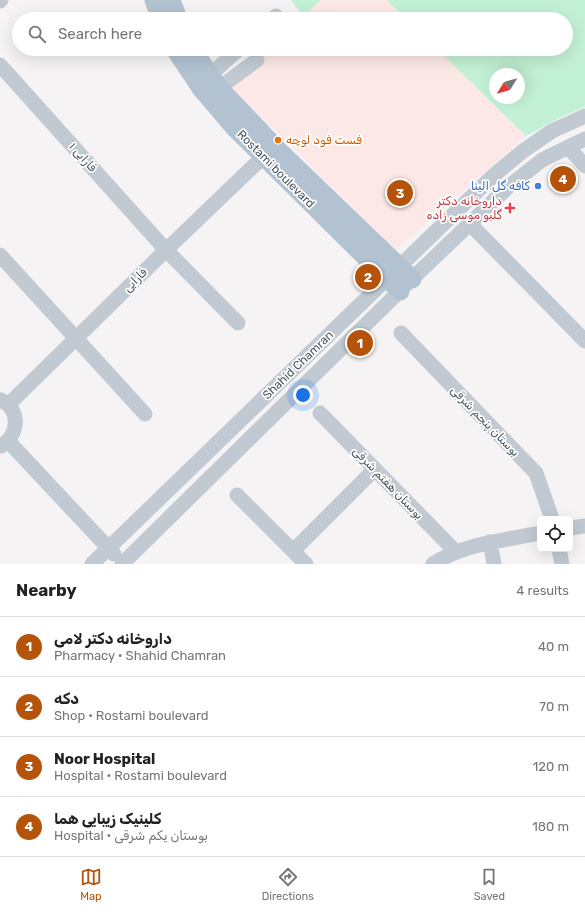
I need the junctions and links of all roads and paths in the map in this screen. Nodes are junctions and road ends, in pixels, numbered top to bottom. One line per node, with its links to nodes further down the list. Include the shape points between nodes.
1 (154, 0): 3 (main road)
2 (171, 0): 4 (main road)
3 (158, 12)
4 (175, 12)
5 (180, 56): 14 (main road, Rostami boulevard, via 201,88)
6 (197, 56): 10 (main road, Rostami boulevard)
7 (234, 56): 10 (street)
8 (257, 60): 10 (street)
9 (0, 65): 17 (street, فارابی ۱)
10 (214, 82): 19 (main road, Rostami boulevard)
11 (585, 116): 20 (street, Shahid Chamran, via 552,131 493,176)
12 (585, 139): 13 (street, Shahid Chamran)
13 (568, 147): 15 (street); 16 (street, Shahid Chamran, via 542,160)
14 (263, 157): 17 (street, فارابی); 19 (main road, Rostami boulevard)
15 (585, 166)
16 (469, 223): 20 (street, Shahid Chamran); 24 (street)
17 (166, 250): 21 (street, فارابی ۱); 23 (street, فارابی)
18 (0, 255): 23 (street)
19 (377, 256): 20 (main road, Rostami boulevard)
20 (400, 279): 36 (street, Shahid Chamran); 41 (street, Shahid Chamran)
21 (238, 323)
22 (401, 333): 31 (street, بوستان پنجم شرقی, via 536,473)
23 (77, 338): 25 (street, فارابی); 27 (street)
24 (585, 341)
25 (4, 402): 28 (street, via 16,419 16,427)
26 (320, 413): 29 (street, بوستان هفتم شرقی)
27 (145, 414)
28 (4, 444): 36 (street)
29 (375, 469): 37 (street); 38 (street, بوستان هفتم شرقی)
30 (237, 495): 37 (street)
31 (551, 516)
32 (585, 526): 33 (street)
33 (573, 528)
34 (537, 534): 35 (street)
35 (490, 542): 38 (street); 44 (street)
36 (108, 547): 40 (street, Shahid Chamran); 41 (street)
37 (293, 551): 42 (street)
38 (456, 552): 43 (street)
39 (560, 552): 45 (street)
40 (92, 564)
41 (122, 564)
42 (306, 564)
43 (433, 564)
44 (494, 564)
45 (562, 564)

